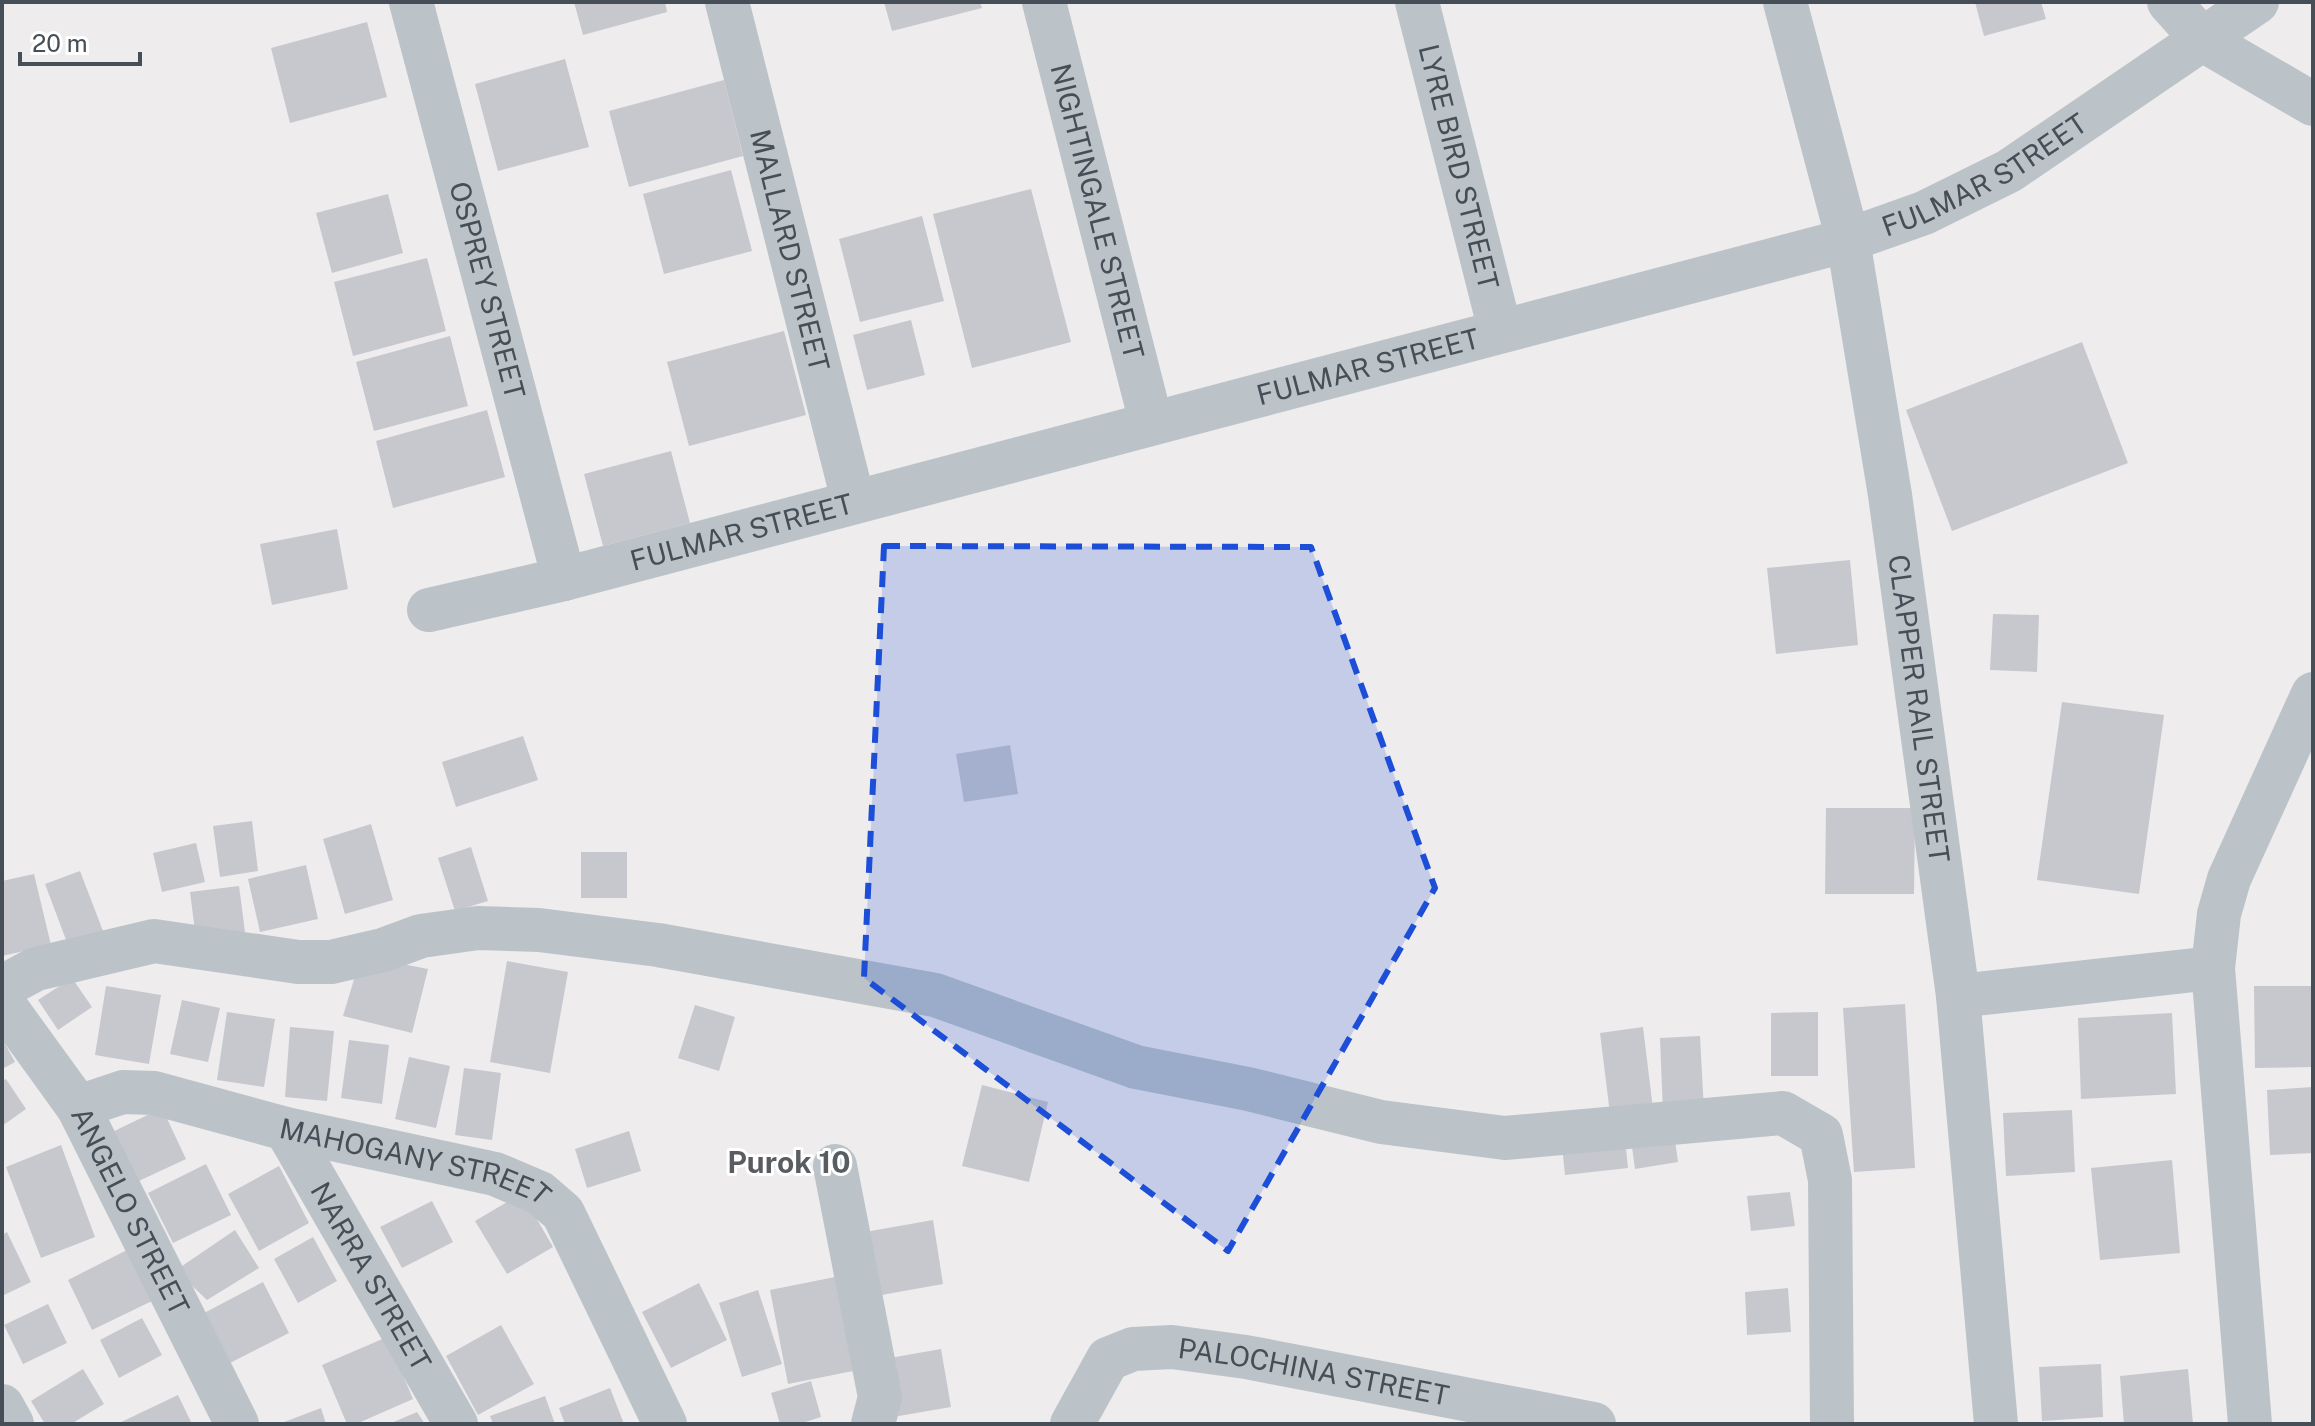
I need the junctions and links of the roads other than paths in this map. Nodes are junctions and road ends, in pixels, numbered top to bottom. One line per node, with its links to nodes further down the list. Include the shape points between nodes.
1 (411, 2): 14 (street, OSPREY STREET)
2 (727, 2): 13 (street, MALLARD STREET)
3 (1044, 2): 12 (street, NIGHTINGALE STREET)
4 (1417, 2): 11 (street, LYRE BIRD STREET)
5 (1785, 2): 10 (street, CLAPPER RAIL STREET)
6 (2169, 2): 8 (street)
7 (2257, 2): 8 (street, FULMAR STREET)
8 (2203, 40): 9 (street); 10 (street, FULMAR STREET, via 2009,171 1924,213)
9 (2313, 104)
10 (1848, 240): 11 (street, FULMAR STREET); 18 (street, CLAPPER RAIL STREET, via 1890,495)
11 (1500, 330): 12 (street, FULMAR STREET)
12 (1151, 422): 13 (street, FULMAR STREET)
13 (853, 500): 14 (street, FULMAR STREET)
14 (564, 579): 15 (street, FULMAR STREET)
15 (429, 610)
16 (2313, 694): 17 (street, via 2229,879)
17 (2213, 968): 18 (street); 33 (street)
18 (1958, 996): 32 (street, CLAPPER RAIL STREET)
19 (4, 999): 20 (street, ANGELO STREET); 31 (street, via 36,969 154,941 331,962 421,936 478,928 539,930 658,945 935,995 1136,1067 1381,1122 1505,1138 1783,1113 1821,1135 1830,1180)
20 (78, 1107): 21 (street, MAHOGANY STREET, via 123,1092 154,1093); 25 (street, ANGELO STREET)
21 (286, 1129): 26 (street, NARRA STREET); 27 (street, MAHOGANY STREET, via 495,1174 540,1193 563,1213)
22 (835, 1166): 28 (street, via 880,1397)
23 (2, 1406): 24 (street)
24 (12, 1424)
25 (237, 1424)
26 (456, 1424)
27 (665, 1424)
28 (873, 1424)
29 (1072, 1424): 30 (street, PALOCHINA STREET, via 1108,1359 1133,1349 1172,1347)
30 (1594, 1424)
31 (1832, 1424)
32 (1996, 1424)
33 (2250, 1424)

